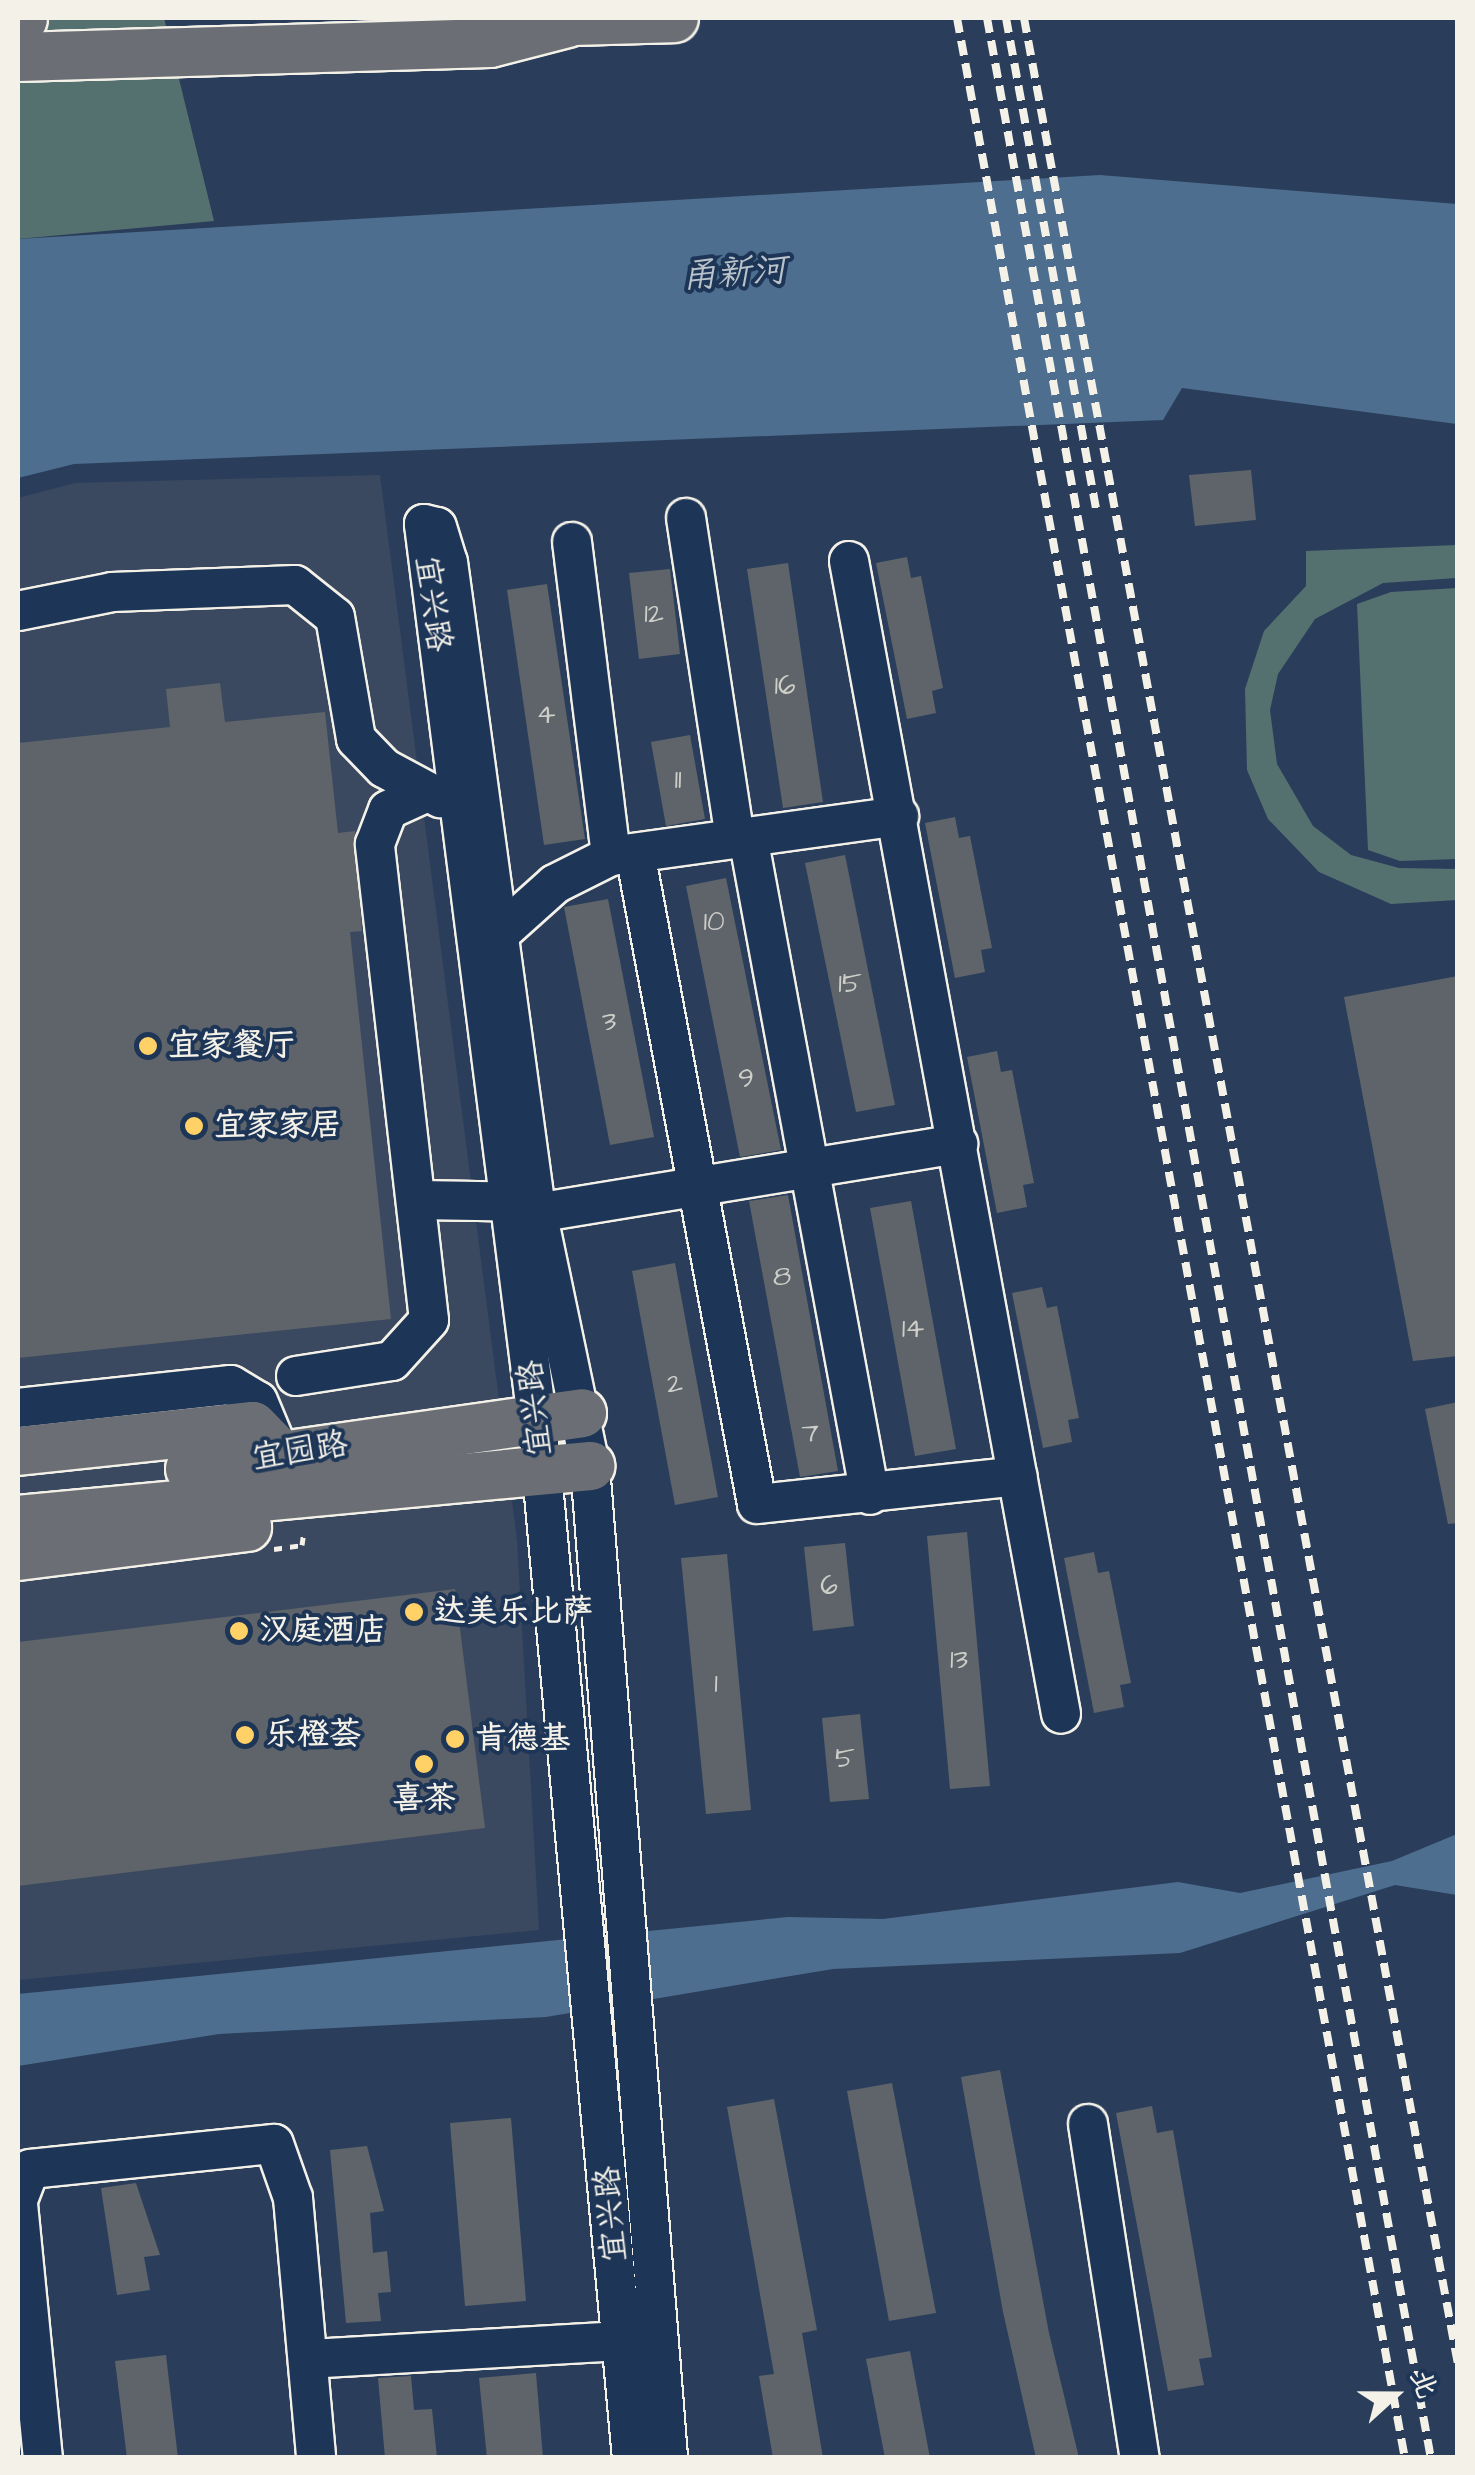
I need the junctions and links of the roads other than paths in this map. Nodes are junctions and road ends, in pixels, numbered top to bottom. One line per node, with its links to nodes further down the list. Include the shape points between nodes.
1 (447, 18): 3 (main road)
2 (674, 18): 3 (main road)
3 (568, 23): 4 (main road, via 490,43)
4 (18, 57)
5 (686, 518): 11 (street)
6 (572, 542): 12 (street)
7 (849, 561): 10 (street)
8 (18, 611): 9 (street, via 112,592 296,585 335,618 356,739)
9 (454, 804): 9 (street, 宜兴路, via 448,562 438,527 424,524); 13 (street, 宜兴路); 17 (street, via 388,810 375,844); 18 (street, 宜兴路)
10 (899, 816): 11 (street); 14 (street)
11 (741, 838): 12 (street); 15 (street)
12 (623, 855): 13 (street, via 555,884); 16 (street)
13 (496, 937): 18 (street, 宜兴路)
14 (958, 1144): 15 (street); 26 (street)
15 (810, 1171): 16 (street); 28 (street)
16 (704, 1191): 18 (street); 28 (street, via 758,1504)
17 (418, 1200): 18 (street); 19 (street, via 430,1296 413,1343 381,1364)
18 (528, 1206): 21 (street, 宜兴路)
19 (296, 1376)
20 (18, 1408): 25 (street, via 231,1385 258,1401)
21 (560, 1416): 23 (street, 宜兴路); 24 (street, 宜兴路); 25 (main road, 宜园路)
22 (18, 1451): 25 (main road, via 252,1426)
23 (590, 1466): 24 (main road, 宜园路); 32 (street, 宜兴路, via 626,1898)
24 (542, 1468): 25 (main road, 宜园路); 32 (street, 宜兴路, via 586,1929)
25 (295, 1471): 27 (main road, 宜园路); 29 (main road, 宜园路); 30 (main road, 宜园路, via 281,1522)
26 (1018, 1476): 28 (street); 31 (street)
27 (18, 1488)
28 (870, 1495)
29 (18, 1520)
30 (18, 1556)
31 (1061, 1714)
32 (616, 2043): 35 (street, 宜兴路); 40 (street, 宜兴路)
33 (1088, 2124): 41 (street)
34 (18, 2202): 36 (street, via 30,2170 274,2144 293,2198); 37 (street)
35 (622, 2341): 36 (street); 39 (street, 宜兴路)
36 (308, 2359): 38 (street)
37 (43, 2458)
38 (316, 2458)
39 (632, 2458)
40 (668, 2458)
41 (1140, 2458)

